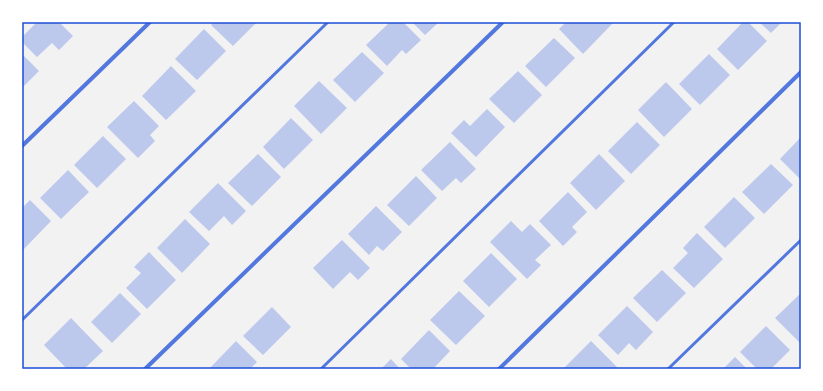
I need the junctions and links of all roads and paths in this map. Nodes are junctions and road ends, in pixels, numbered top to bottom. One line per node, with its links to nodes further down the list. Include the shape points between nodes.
1 (150, 22): 6 (street)
2 (328, 22): 8 (lane)
3 (503, 22): 9 (street)
4 (674, 22): 10 (lane)
5 (801, 72): 11 (street)
6 (22, 146)
7 (801, 240): 12 (lane)
8 (22, 320)
9 (145, 369)
10 (322, 369)
11 (499, 369)
12 (668, 369)

